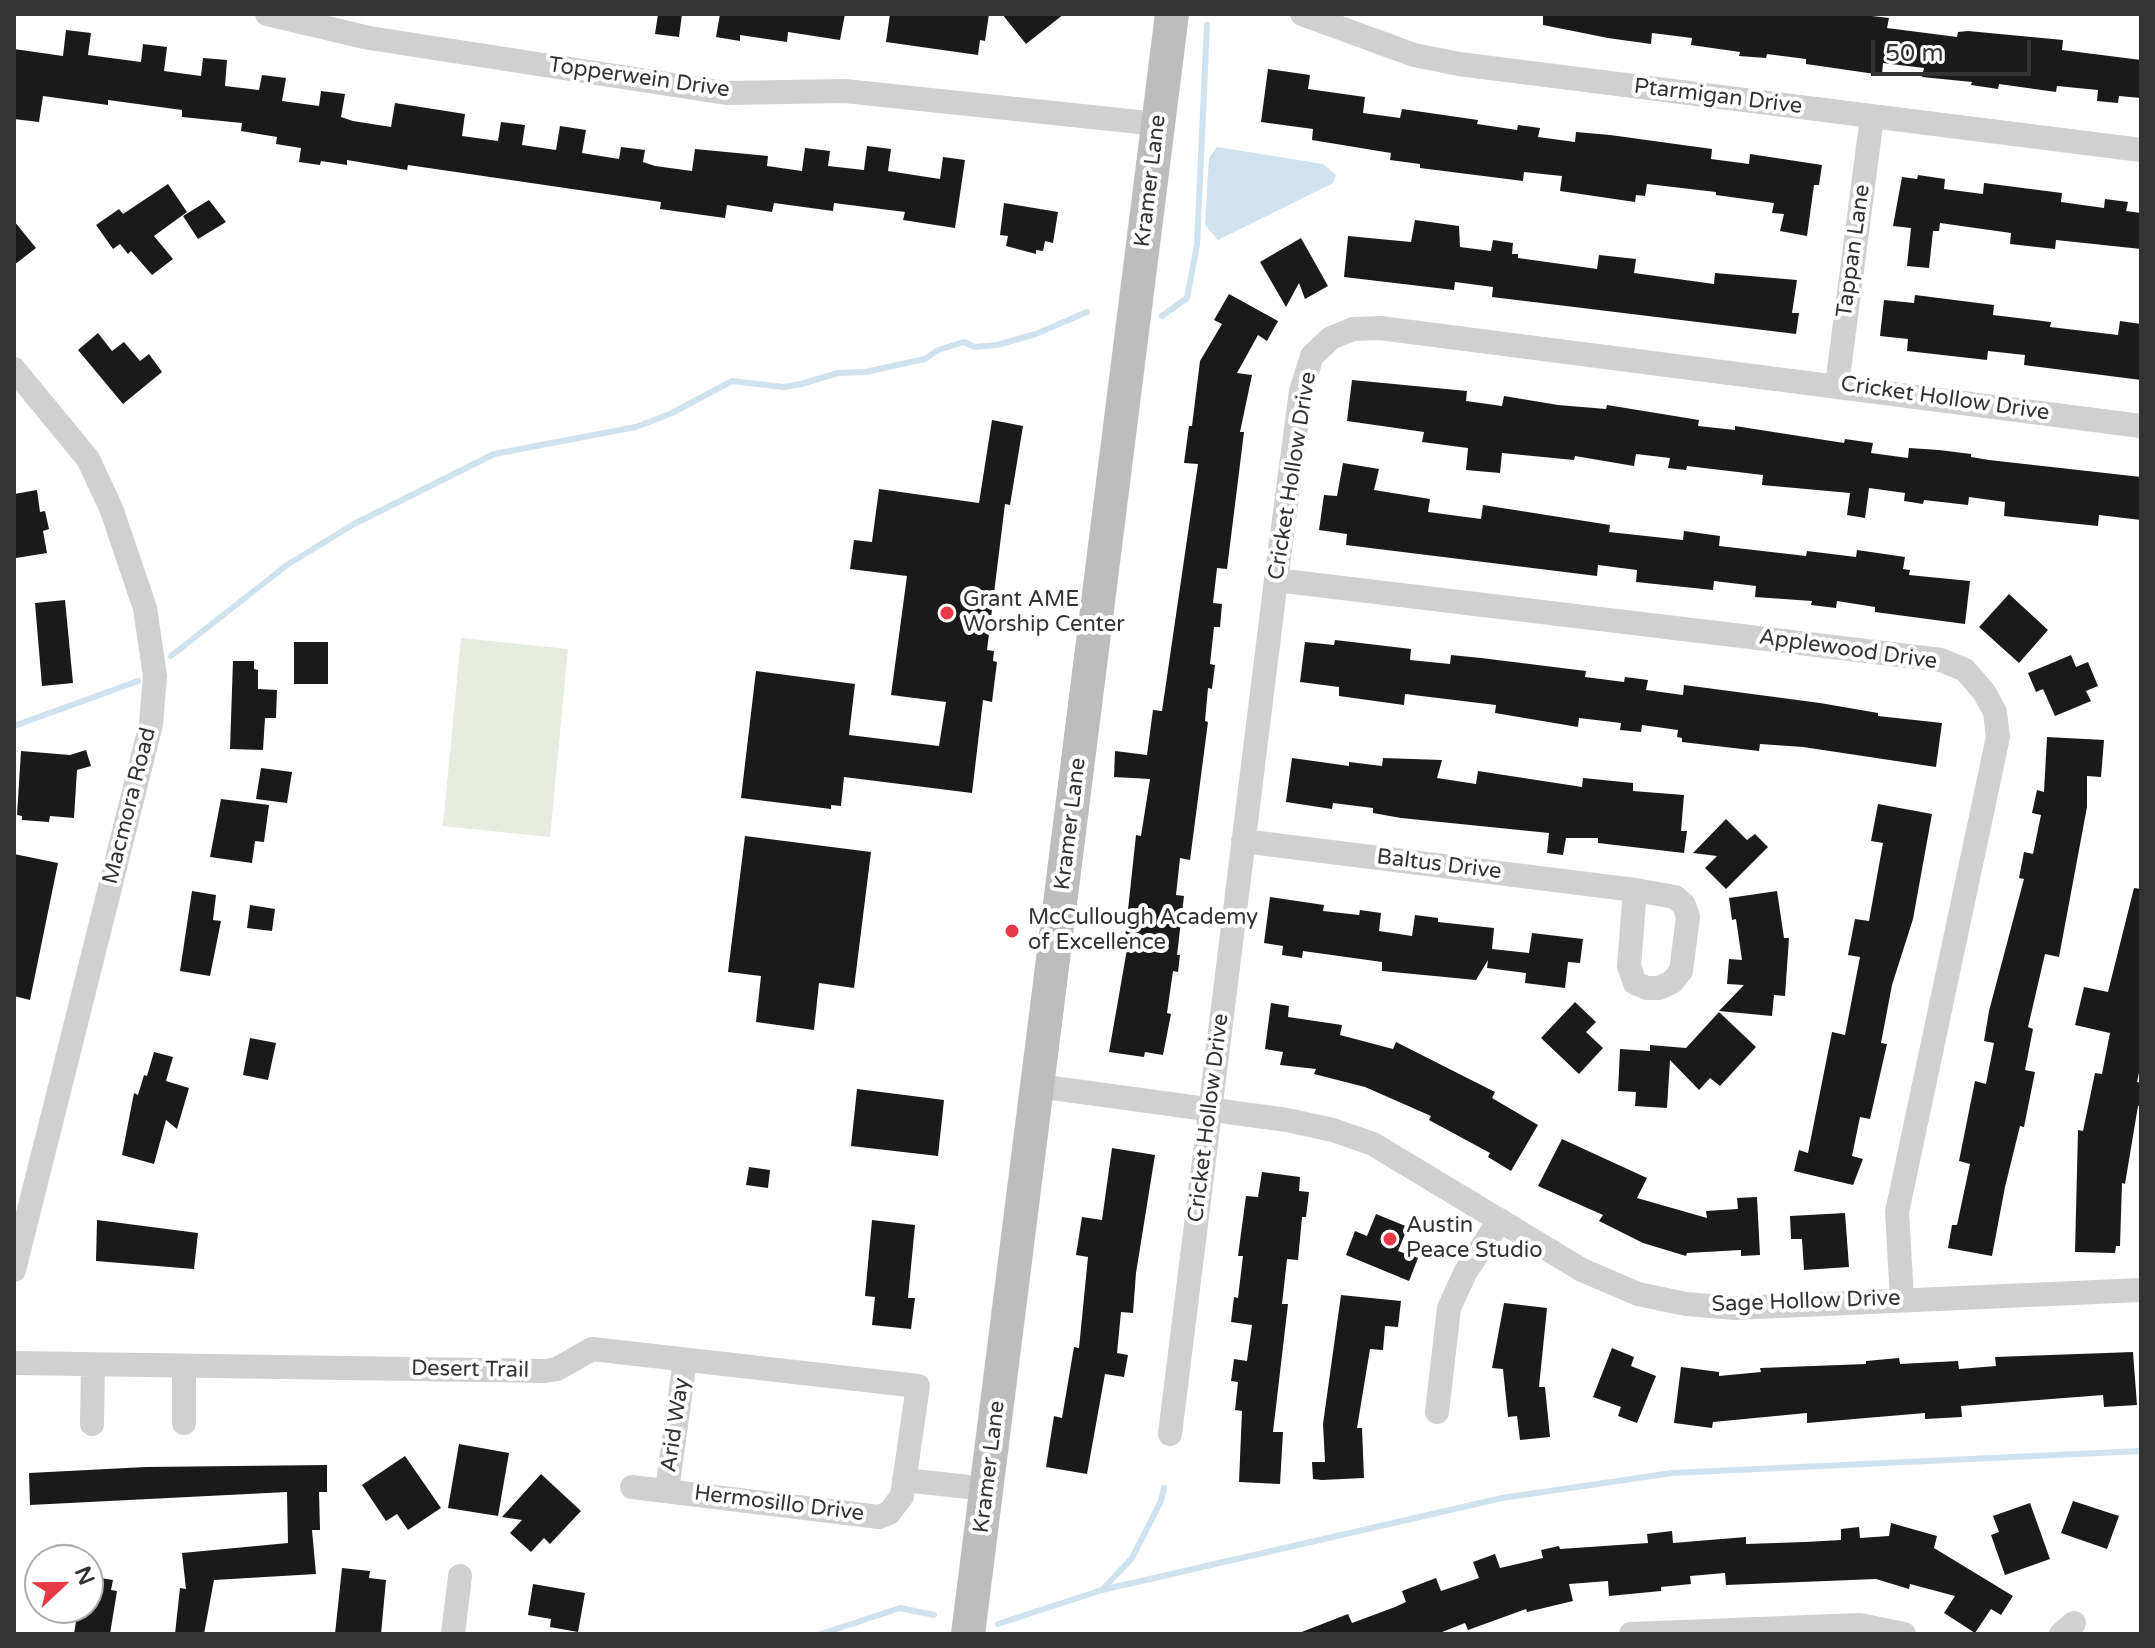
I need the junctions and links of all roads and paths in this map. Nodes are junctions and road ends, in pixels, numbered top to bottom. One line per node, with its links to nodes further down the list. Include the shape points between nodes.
1 (267, 14): 5 (street, Topperwein Drive, via 369,38 726,93 845,91)
2 (1172, 14): 5 (street, Kramer Lane)
3 (1314, 16): 4 (street, Ptarmigan Drive, via 1414,55 1459,64)
4 (1872, 117): 6 (street, Ptarmigan Drive); 8 (street, Tappan Lane)
5 (1158, 124): 13 (street, Kramer Lane)
6 (2141, 150)
7 (14, 369): 16 (street, Macmora Road, via 88,459 111,508 145,608 155,676 151,724)
8 (1837, 385): 9 (street, Cricket Hollow Drive); 10 (street, Cricket Hollow Drive, via 1380,328 1353,329 1331,338 1312,356)
9 (2141, 426)
10 (1276, 580): 11 (street, Cricket Hollow Drive); 18 (street, Applewood Drive, via 1941,660 1965,670 1995,712 1998,737 1897,1212)
11 (1243, 841): 12 (street, Baltus Drive); 14 (street, Cricket Hollow Drive)
12 (1635, 890)
13 (1038, 1086): 14 (street, Sage Hollow Drive); 30 (street, Kramer Lane)
14 (1211, 1109): 15 (street, Sage Hollow Drive, via 1302,1123 1373,1144); 27 (street, Cricket Hollow Drive)
15 (1500, 1220): 18 (street, Sage Hollow Drive, via 1582,1270 1638,1294 1686,1304 1735,1308); 24 (street, via 1449,1308)
16 (14, 1270)
17 (2141, 1290): 18 (street, Sage Hollow Drive)
18 (1902, 1299)
19 (685, 1360): 22 (street, Desert Trail, via 592,1349 545,1371); 23 (street, Desert Trail); 31 (street, Arid Way)
20 (14, 1363): 21 (street, Desert Trail)
21 (93, 1365): 22 (street, Desert Trail); 26 (street)
22 (184, 1366): 25 (street)
23 (918, 1386): 28 (street, Hermosillo Drive)
24 (1437, 1412)
25 (184, 1423)
26 (92, 1424)
27 (1170, 1434)
28 (904, 1480): 30 (street); 31 (street, Hermosillo Drive, via 897,1505 879,1517)
29 (632, 1487): 31 (street, Hermosillo Drive)
30 (987, 1489): 35 (street, Kramer Lane)
31 (667, 1490)
32 (460, 1576): 34 (street)
33 (1646, 1633): 36 (street, via 1860,1625)
34 (453, 1634)
35 (968, 1634)
36 (1904, 1634)

